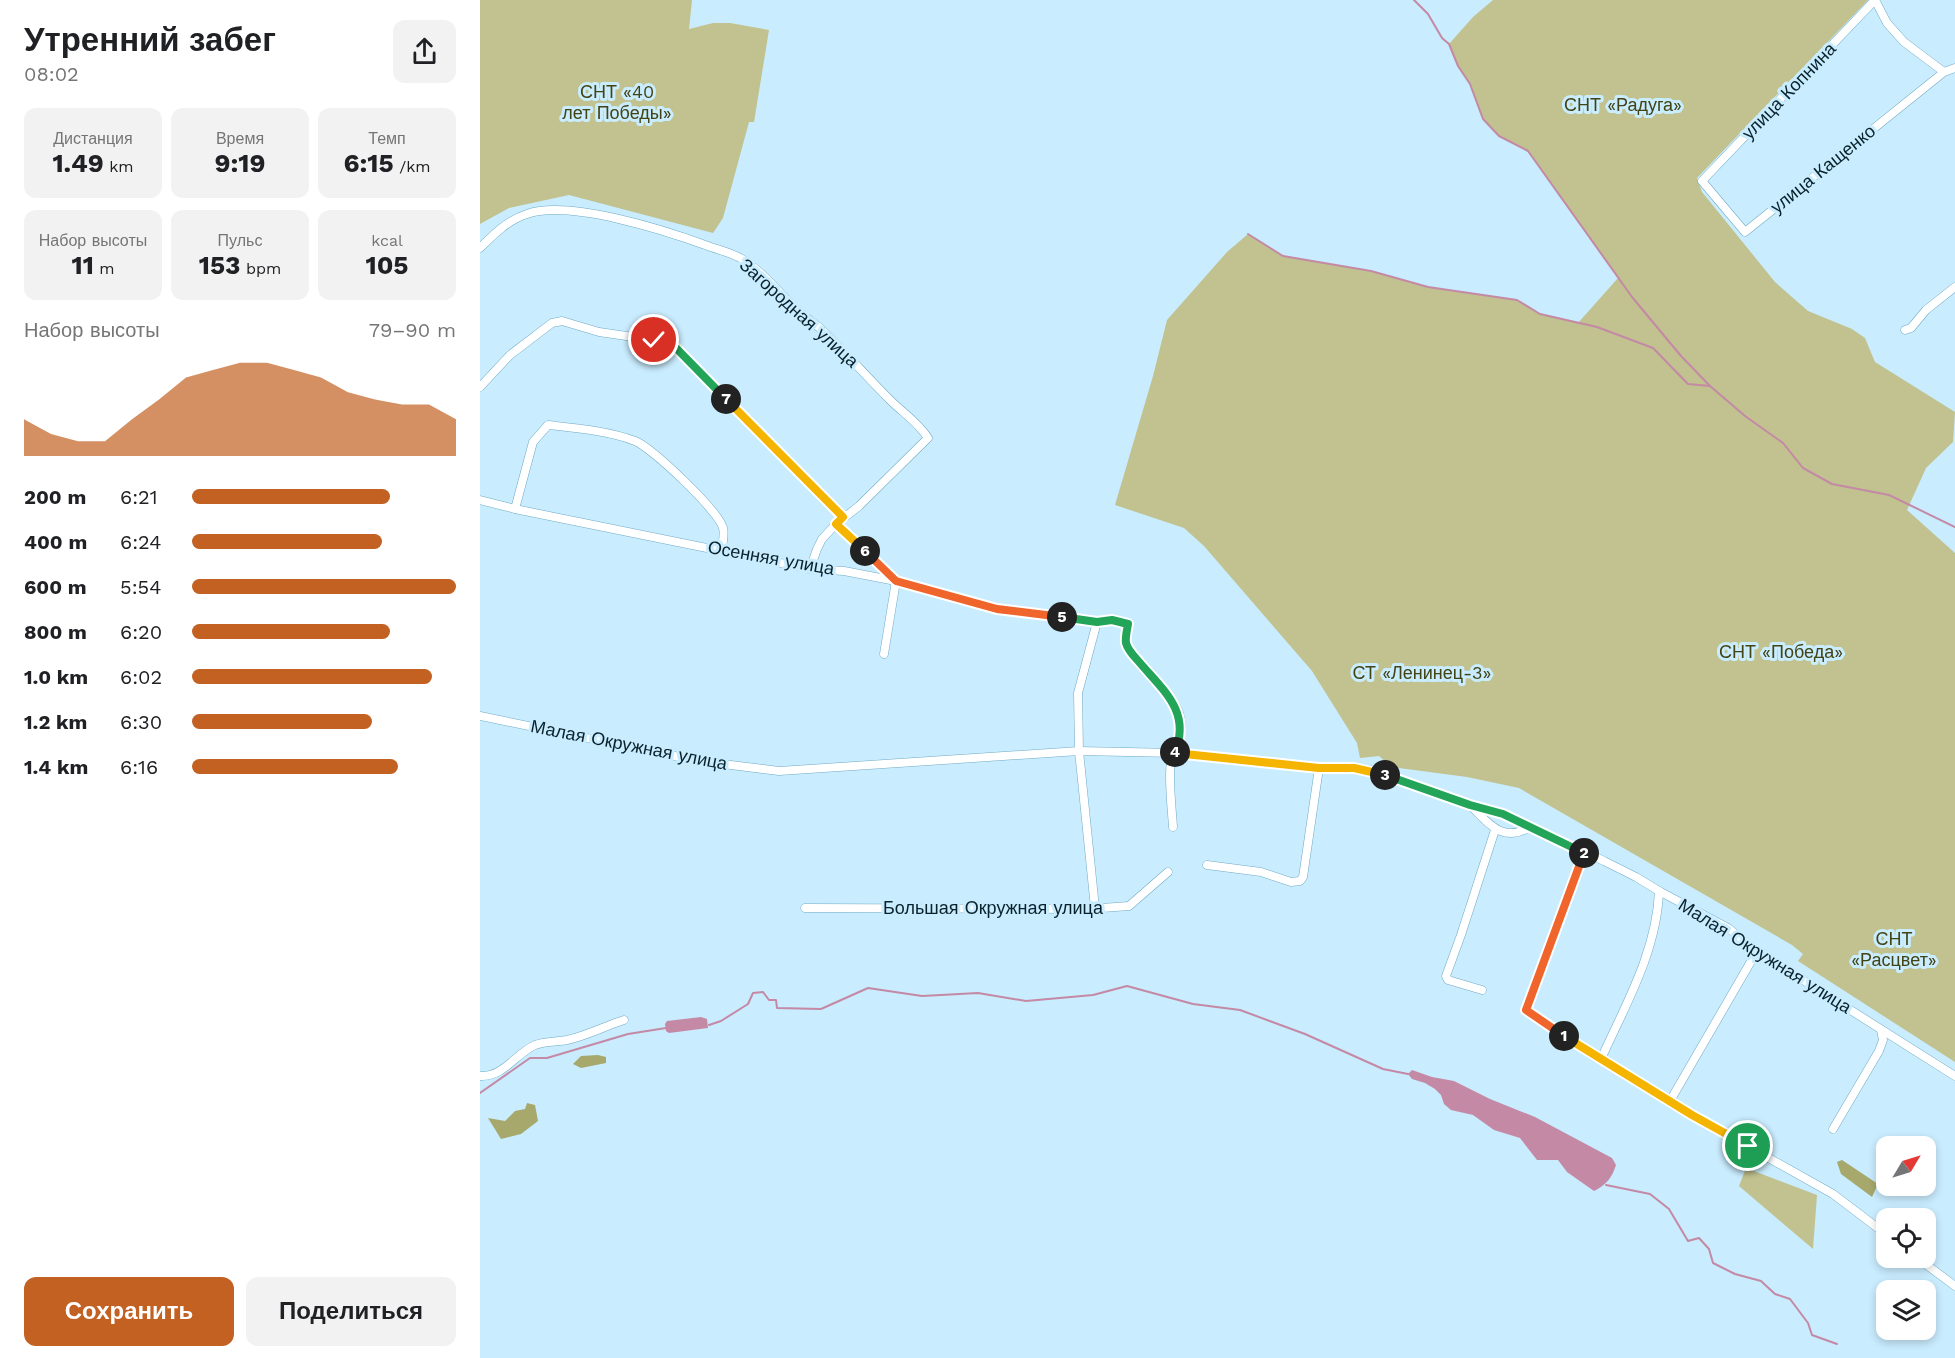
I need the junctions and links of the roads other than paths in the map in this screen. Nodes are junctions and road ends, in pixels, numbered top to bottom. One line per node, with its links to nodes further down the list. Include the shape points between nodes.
1 (1875, 0): 3 (street, via 1887,23 1904,42); 4 (street, улица Копнина)
2 (1955, 68): 3 (street, улица Кащенко)
3 (1944, 72): 4 (street, улица Кащенко, via 1745,232)
4 (1702, 181)
5 (480, 248): 11 (street, Загородная улица, via 497,232 528,214 565,210 682,237 740,257 751,265 822,330 928,438 859,506)
6 (1955, 287): 7 (street)
7 (1905, 330)
8 (480, 387): 11 (street, via 510,355 552,323 562,321 676,348)
9 (480, 500): 10 (street, Осенняя улица)
10 (515, 509): 12 (street, Осенняя улица); 12 (street, via 533,442 548,425 583,428 634,440 647,447 718,519 723,527)
11 (839, 520): 13 (street, via 816,549); 14 (street)
12 (722, 551): 13 (street, Осенняя улица)
13 (810, 569): 14 (street, Осенняя улица)
14 (896, 581): 15 (street, Осенняя улица, via 997,609); 16 (street)
15 (1097, 622): 18 (street, via 1078,693); 19 (street, Осенняя улица, via 1128,624 1126,642 1131,653 1179,713 1180,735)
16 (884, 654)
17 (480, 716): 18 (street, Малая Окружная улица, via 699,761 779,771)
18 (1079, 751): 19 (street, Малая Окружная улица); 30 (street)
19 (1175, 753): 20 (street, Малая Окружная улица); 22 (street, via 1171,764)
20 (1319, 768): 21 (street, Малая Окружная улица, via 1370,770); 26 (street, via 1300,881)
21 (1470, 805): 23 (street, Малая Окружная улица); 24 (street)
22 (1173, 827)
23 (1530, 827): 24 (street, via 1517,834); 25 (street, Малая Окружная улица)
24 (1495, 830): 32 (street, via 1446,976 1448,980)
25 (1584, 853): 28 (street, Малая Окружная улица); 35 (street, via 1526,1010)
26 (1207, 865)
27 (1168, 872): 30 (street, Большая Окружная улица, via 1129,906)
28 (1659, 891): 31 (street, Малая Окружная улица, via 1728,928); 35 (street, via 1656,920 1642,969)
29 (805, 908): 30 (street, Большая Окружная улица)
30 (1095, 908)
31 (1757, 951): 34 (street, Малая Окружная улица); 38 (street)
32 (1482, 990)
33 (624, 1020): 36 (street, via 567,1040 532,1046 499,1072)
34 (1881, 1030): 37 (street, Малая Окружная улица); 39 (street, via 1879,1052)
35 (1601, 1059): 38 (street)
36 (480, 1076)
37 (1955, 1076)
38 (1670, 1101): 40 (street, via 1833,1194)
39 (1833, 1129)
40 (1876, 1227)
41 (1931, 1268): 42 (street)
42 (1955, 1286)

